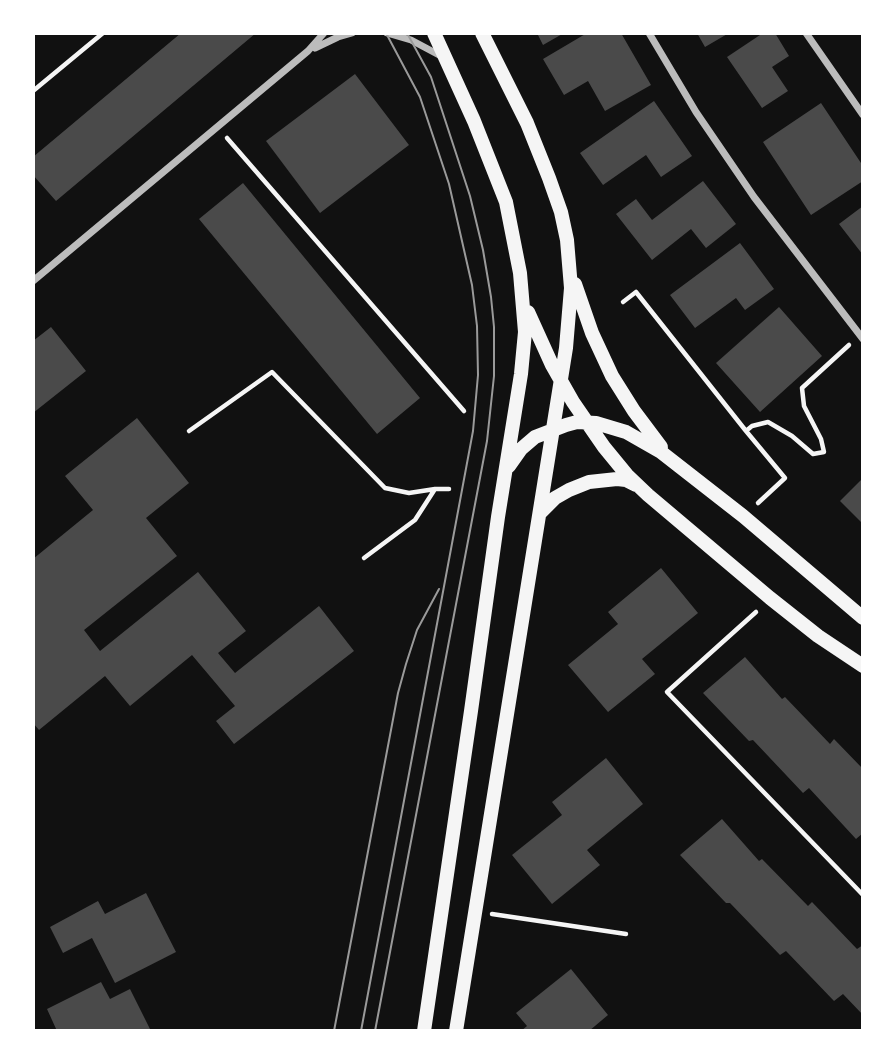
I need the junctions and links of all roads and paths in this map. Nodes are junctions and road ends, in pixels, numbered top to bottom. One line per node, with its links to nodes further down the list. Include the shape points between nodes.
1 (103, 33): 11 (path)
2 (324, 33): 9 (street)
3 (352, 33): 9 (street)
4 (387, 33): 10 (street)
5 (434, 33): 10 (main road)
6 (482, 33): 14 (main road, via 543,159 561,212)
7 (649, 33): 18 (street, via 747,187)
8 (806, 33): 12 (street)
9 (308, 51): 13 (street)
10 (447, 59): 16 (main road, via 506,202)
11 (33, 91)
12 (863, 115)
13 (218, 127): 15 (street); 20 (path)
14 (570, 268): 19 (main road, via 569,326); 25 (main road, via 612,376 641,422)
15 (33, 281)
16 (523, 299): 19 (main road); 26 (main road, via 524,353)
17 (623, 302): 24 (path, via 636,292)
18 (861, 337): 24 (path, via 802,388 804,406 824,453 813,454 768,422)
19 (561, 381): 21 (main road); 22 (main road)
20 (464, 411)
21 (586, 422): 22 (main road); 25 (main road, via 626,432); 29 (main road)
22 (552, 429): 26 (main road, via 521,449); 30 (main road)
23 (189, 431): 27 (path, via 272,372 385,488 410,493)
24 (746, 431): 31 (path, via 785,478)
25 (674, 461): 31 (main road)
26 (503, 483): 39 (main road)
27 (435, 489): 28 (path); 32 (path, via 415,520)
28 (449, 489)
29 (641, 489): 30 (main road, via 622,480 589,482 555,498); 35 (main road, via 770,598)
30 (540, 513): 40 (main road)
31 (743, 516): 34 (main road)
32 (364, 558)
33 (757, 611): 36 (path, via 667,692)
34 (863, 618)
35 (863, 666)
36 (863, 895)
37 (491, 914): 38 (path)
38 (626, 934)
39 (424, 1031)
40 (456, 1031)

